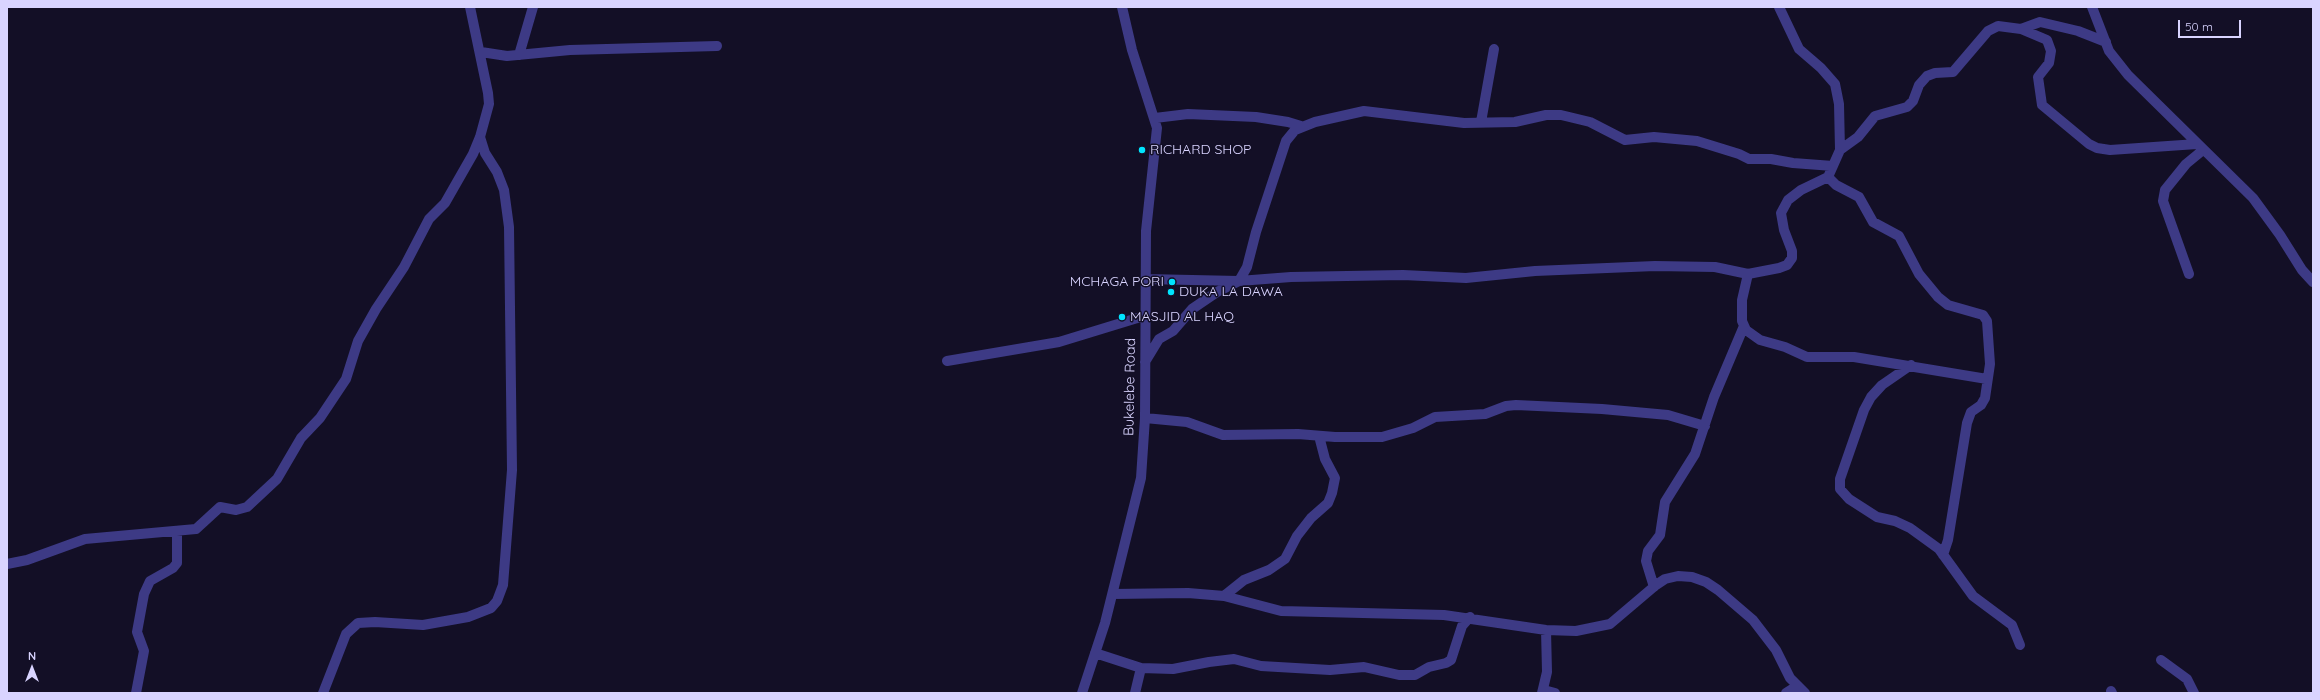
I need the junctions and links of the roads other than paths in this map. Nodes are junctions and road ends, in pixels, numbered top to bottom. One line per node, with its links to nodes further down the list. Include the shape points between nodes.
1 (470, 7): 10 (street)
2 (533, 7): 11 (street)
3 (1122, 7): 12 (street, Bukelebe Road, via 1132,50)
4 (1779, 7): 17 (street, via 1800,49 1834,84 1839,104)
5 (2092, 7): 7 (street)
6 (2021, 29): 7 (street, via 2044,22); 16 (street, via 2047,40 2051,51 2049,63 2038,77 2042,105 2089,144 2110,150); 17 (street, via 1998,26 1988,31 1953,72 1935,72 1927,76 1907,107 1880,113 1858,137)
7 (2106, 42): 16 (street, via 2109,51 2128,75)
8 (717, 46): 11 (street, via 570,50)
9 (1494, 49): 13 (street)
10 (481, 52): 11 (street); 15 (street, via 489,104)
11 (519, 55)
12 (1155, 118): 14 (street, via 1188,114 1256,117); 22 (street, Bukelebe Road, via 1156,136 1146,230)
13 (1481, 122): 14 (street, via 1409,118 1364,111); 18 (street, via 1515,122 1546,115 1561,115 1590,122 1625,140 1654,137 1689,140 1731,151 1749,159)
14 (1301, 126): 23 (street, via 1289,135 1282,150 1247,267)
15 (480, 137): 34 (street, via 445,203 429,219 404,267 358,341 346,379 320,418 301,438 277,479 247,507 236,510 220,507 200,527); 49 (street, via 485,153 502,184 509,227 512,470 503,585 498,601 491,608 468,617 424,625 358,623 346,634)
16 (2200, 147): 21 (street, via 2165,190 2163,201); 24 (street, via 2253,198)
17 (1840, 150): 18 (street)
18 (1833, 166): 19 (street)
19 (1828, 177): 20 (street, via 1796,193 1782,208 1784,230 1792,250 1790,263 1779,268); 30 (street, via 1857,195 1873,222 1899,236 1919,274 1938,297 1948,304 1985,317 1989,328 1990,358)
20 (1748, 274): 23 (street, via 1715,267 1656,266 1535,271 1466,278 1403,275 1291,277); 26 (street, via 1742,300)
21 (2189, 274)
22 (1145, 279): 23 (street); 25 (street, Bukelebe Road)
23 (1239, 281): 28 (street, via 1192,309 1173,332 1159,339)
24 (2313, 282)
25 (1144, 316): 27 (street, via 1058,342); 28 (street, Bukelebe Road)
26 (1744, 326): 29 (street, via 1760,340 1785,347 1807,358 1854,357); 32 (street, via 1714,397)
27 (947, 361)
28 (1145, 362): 31 (street, Bukelebe Road)
29 (1911, 365): 30 (street); 35 (street, via 1882,385 1864,410 1839,485 1842,493 1849,499 1877,517 1910,528)
30 (1987, 379): 35 (street, via 1983,403 1972,412 1967,422 1950,529)
31 (1145, 418): 33 (street, via 1187,422 1223,435); 38 (street, Bukelebe Road, via 1141,478)
32 (1705, 426): 33 (street, via 1668,415 1602,408 1516,405 1485,414 1435,417 1413,428 1384,436); 37 (street, via 1692,461 1676,482 1666,502 1660,535 1647,555 1647,568)
33 (1319, 436): 39 (street, via 1325,459 1335,478 1328,503 1310,518 1285,559 1269,570 1244,580)
34 (177, 531): 36 (street, via 85,539); 48 (street, via 177,563 173,568 150,580 144,594 138,632 144,651)
35 (1943, 555): 42 (street, via 1973,596 2012,625)
36 (7, 564)
37 (1654, 586): 41 (street, via 1607,625 1576,631); 46 (street, via 1665,579 1678,576 1701,580 1718,590 1763,631)
38 (1113, 594): 39 (street, via 1176,592); 43 (street, Bukelebe Road)
39 (1224, 596): 40 (street, via 1290,612)
40 (1470, 617): 41 (street); 45 (street, via 1462,626 1451,660 1415,675 1399,675 1364,667 1330,670 1261,666 1234,659 1173,669)
41 (1546, 630): 47 (street, via 1547,672)
42 (2020, 645)
43 (1095, 654): 45 (street); 50 (street, Bukelebe Road)
44 (2161, 660): 55 (street, via 2187,679)
45 (1141, 668): 51 (street)
46 (1797, 686): 53 (street); 54 (street)
47 (1543, 691): 52 (street)
48 (136, 693)
49 (323, 693)
50 (1082, 693)
51 (1135, 693)
52 (1555, 693)
53 (1786, 693)
54 (1805, 693)
55 (2194, 693)

